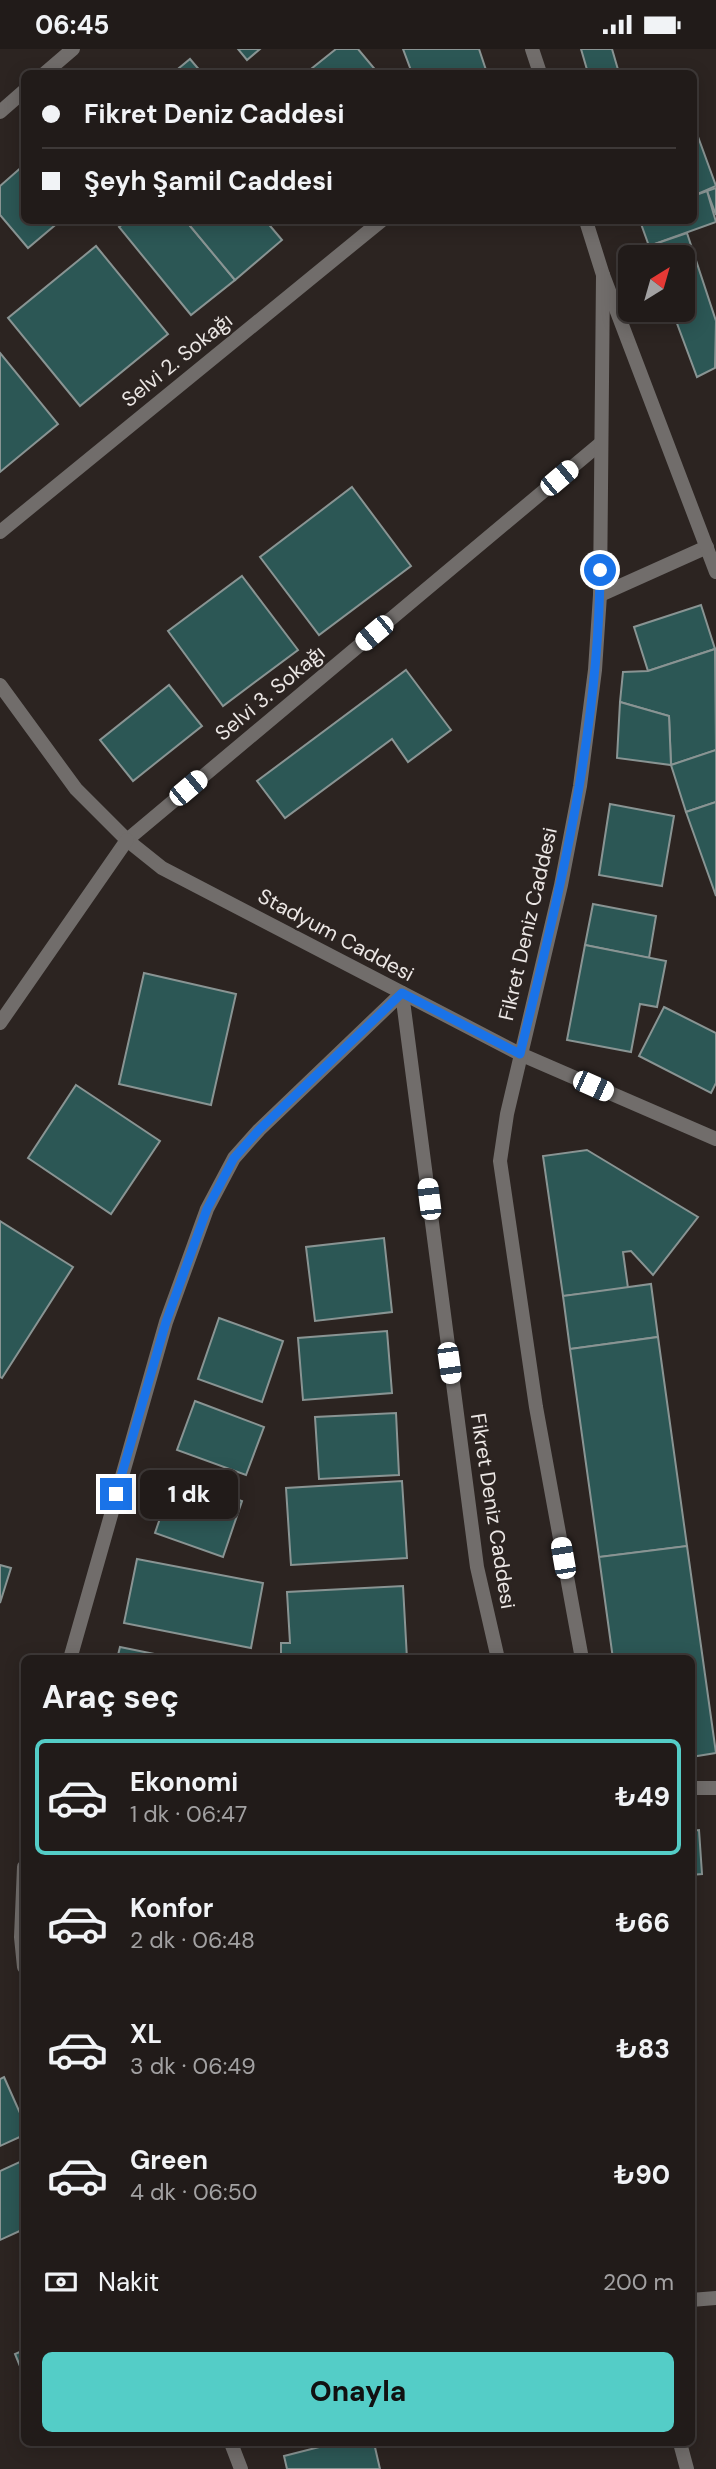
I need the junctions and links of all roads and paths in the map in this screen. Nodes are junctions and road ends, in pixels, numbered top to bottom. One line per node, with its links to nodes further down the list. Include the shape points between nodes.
1 (74, 49): 3 (street)
2 (532, 49): 4 (street)
3 (49, 70)
4 (539, 70)
5 (21, 94): 6 (street)
6 (0, 112)
7 (377, 224): 11 (street, Selvi 2. Sokağı)
8 (587, 224): 9 (street)
9 (603, 275): 10 (street, Fikret Deniz Caddesi); 12 (street)
10 (601, 443): 14 (street, Fikret Deniz Caddesi); 16 (street, Selvi 3. Sokağı)
11 (0, 532)
12 (707, 547): 13 (street); 14 (street)
13 (716, 572)
14 (600, 595): 19 (street, Fikret Deniz Caddesi, via 580,786)
15 (0, 685): 16 (street, Stadyum Caddesi, via 76,789)
16 (127, 840): 17 (street, Stadyum Caddesi, via 162,868); 18 (street, Selvi 3. Sokağı)
17 (402, 993): 19 (street, Stadyum Caddesi); 21 (street, via 259,1130 234,1158 207,1209 166,1322); 22 (street, Fikret Deniz Caddesi, via 477,1567)
18 (0, 1023)
19 (520, 1054): 20 (street, Stadyum Caddesi); 23 (street, Fikret Deniz Caddesi, via 500,1161 504,1204)
20 (716, 1139)
21 (71, 1655)
22 (497, 1655)
23 (581, 1655)
24 (695, 1788): 25 (street)
25 (716, 1788)
26 (716, 2298): 27 (street)
27 (695, 2300)
28 (232, 2446): 30 (street)
29 (682, 2446): 31 (street)
30 (241, 2469)
31 (687, 2469)

